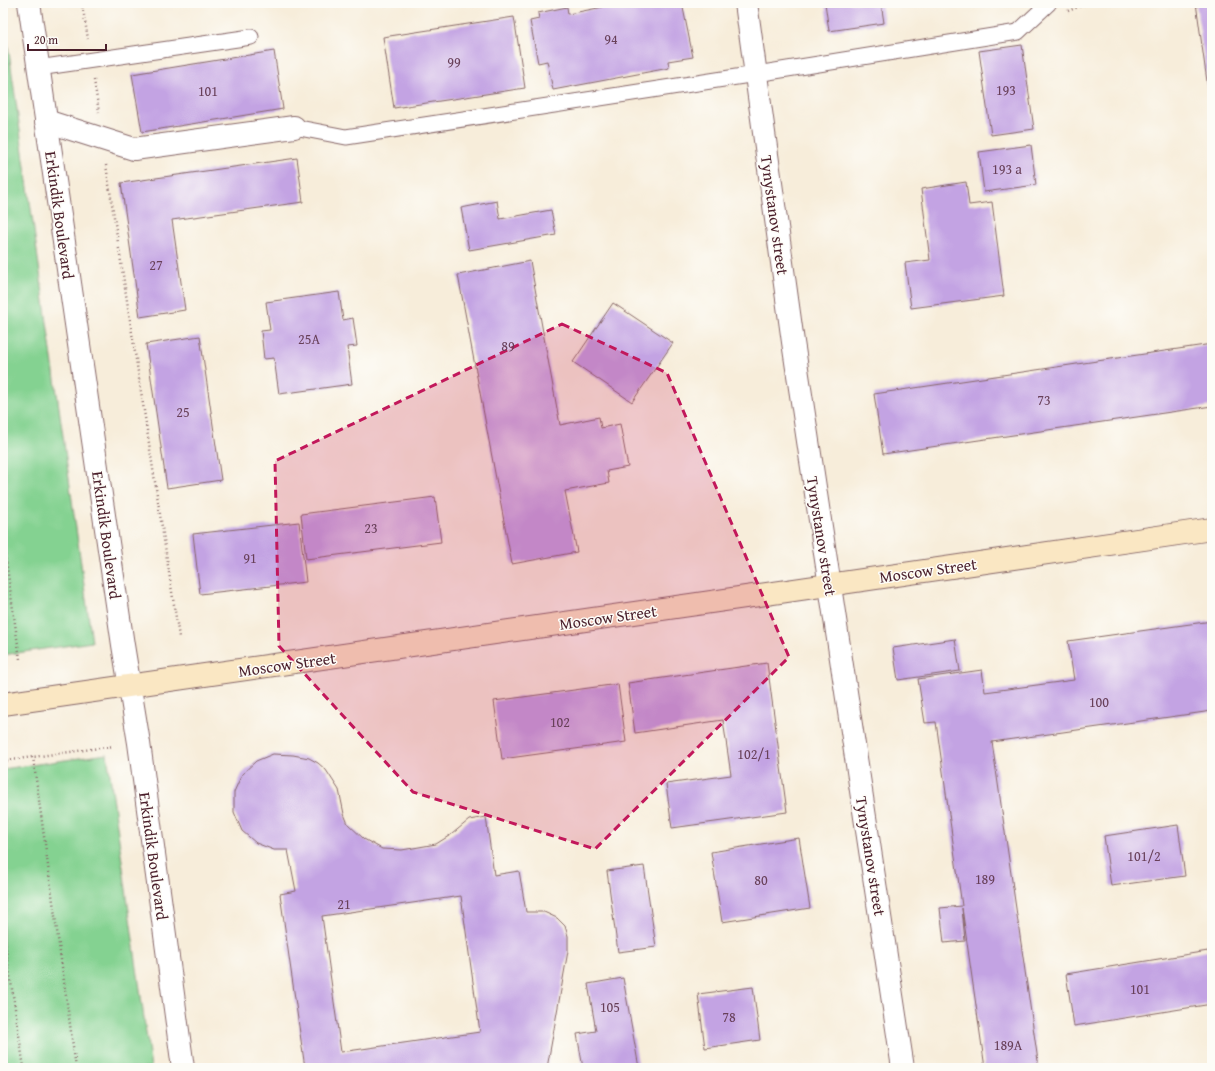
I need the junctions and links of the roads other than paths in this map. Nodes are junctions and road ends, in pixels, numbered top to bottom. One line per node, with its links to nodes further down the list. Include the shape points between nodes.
1 (29, 3): 5 (street, Erkindik Boulevard)
2 (746, 3): 6 (street, Tynystanov street)
3 (1049, 3): 6 (lane, via 1018,32)
4 (251, 37): 5 (lane)
5 (38, 68): 7 (street, Erkindik Boulevard)
6 (756, 74): 8 (lane, via 346,137); 10 (street, Tynystanov street, via 794,350)
7 (46, 121): 8 (street, via 134,149); 11 (street, Erkindik Boulevard)
8 (294, 127)
9 (1212, 529): 10 (main road, Moscow Street)
10 (830, 584): 11 (main road, Moscow Street); 14 (street, Tynystanov street)
11 (130, 686): 12 (main road, Moscow Street); 13 (street, Erkindik Boulevard)
12 (3, 704)
13 (183, 1068)
14 (903, 1068)

